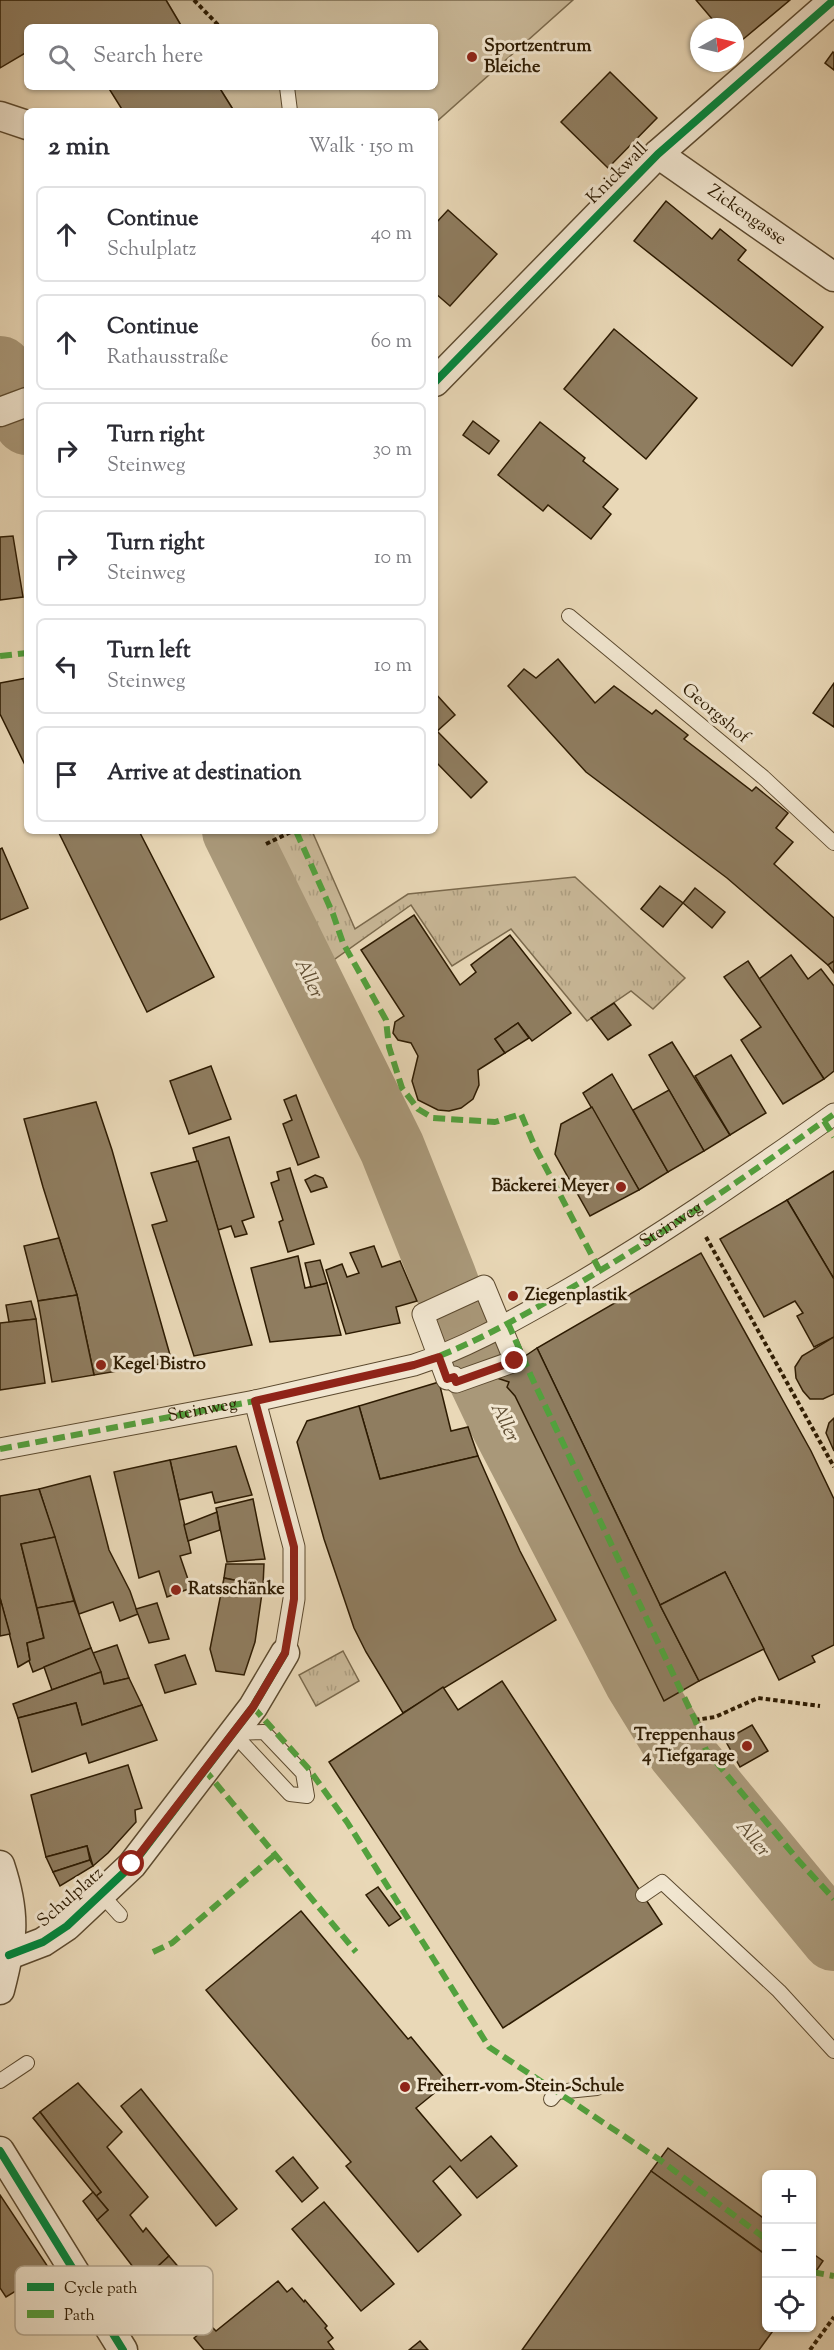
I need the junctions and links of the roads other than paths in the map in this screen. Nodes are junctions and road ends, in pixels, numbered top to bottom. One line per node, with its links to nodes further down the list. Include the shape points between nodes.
1 (834, 0): 6 (street, Knickwall)
2 (287, 90): 3 (lane)
3 (290, 108)
4 (0, 116): 5 (street)
5 (24, 123)
6 (658, 154): 7 (street, Zickengasse); 8 (street, Knickwall)
7 (834, 277)
8 (438, 379)
9 (24, 403): 10 (street)
10 (0, 412)
11 (569, 616): 12 (lane, Georgshof, via 763,777)
12 (834, 843)
13 (834, 1114): 14 (street, Steinweg, via 691,1213)
14 (502, 1327): 15 (street, Steinweg); 15 (street, via 515,1361 456,1382 454,1377 447,1379); 15 (street, via 484,1286 423,1314)
15 (439, 1357): 16 (street, Steinweg)
16 (255, 1401): 17 (street, Steinweg); 18 (street, via 294,1547 294,1599)
17 (0, 1449)
18 (285, 1653): 19 (street, Schulplatz)
19 (233, 1733): 19 (lane, via 290,1794 307,1796 303,1773 264,1732); 21 (street, Schulplatz, via 132,1864)
20 (3, 1881): 24 (street, via 13,1920)
21 (101, 1894): 23 (lane); 24 (street, Schulplatz, via 43,1942)
22 (643, 1895): 26 (lane, via 662,1882 778,1991)
23 (120, 1915)
24 (9, 1955): 25 (street)
25 (0, 1990)
26 (834, 2052)
27 (27, 2063): 28 (lane)
28 (0, 2080)
29 (597, 2088): 30 (lane, via 557,2092)
30 (551, 2099)
31 (0, 2151): 32 (street)
32 (71, 2266)
33 (114, 2335): 34 (street)
34 (123, 2350)

